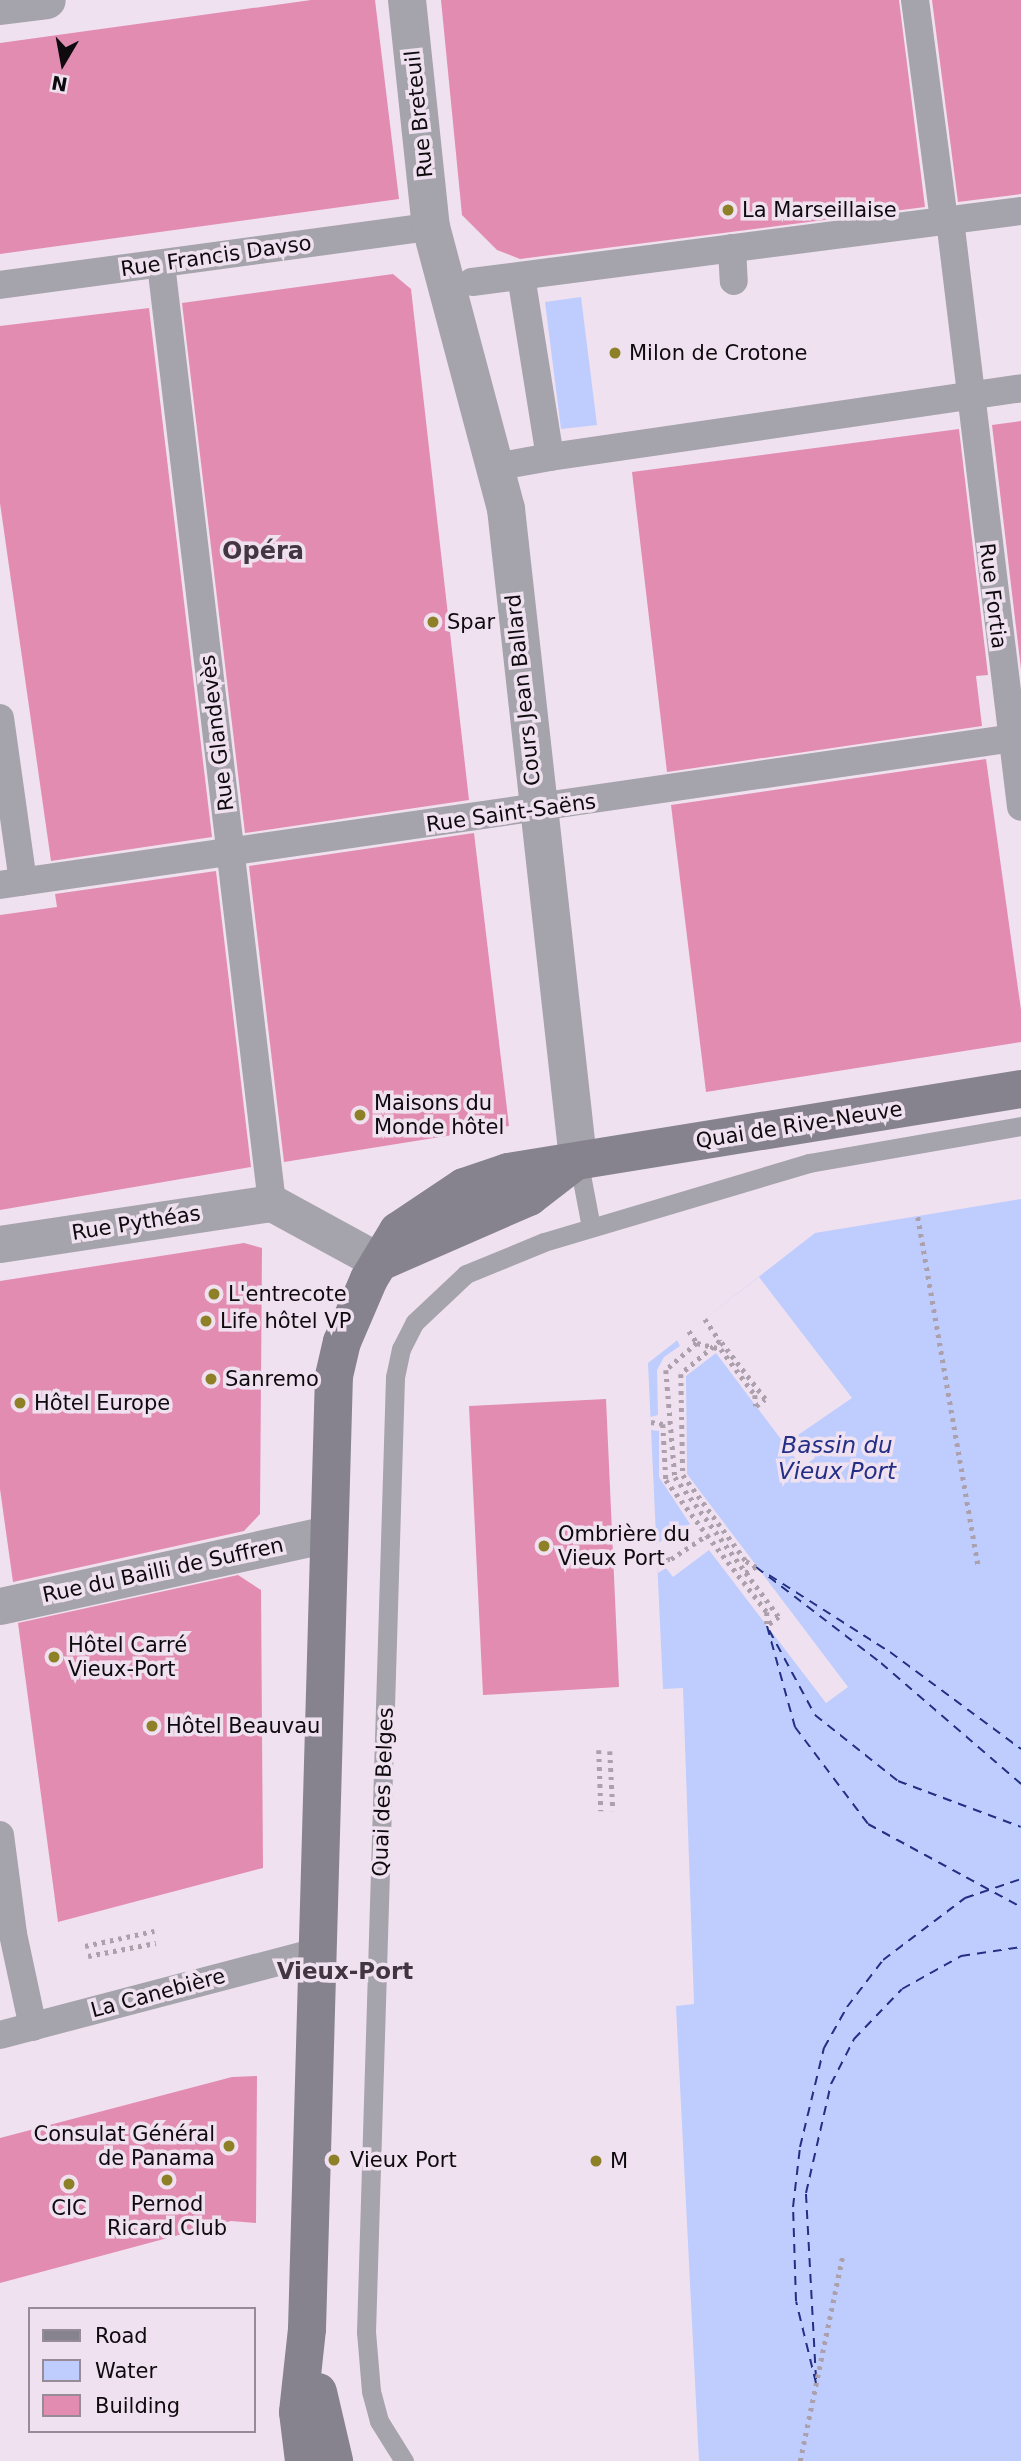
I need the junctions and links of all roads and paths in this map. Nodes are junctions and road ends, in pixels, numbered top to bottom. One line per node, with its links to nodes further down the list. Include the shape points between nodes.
1 (47, 0): 4 (street)
2 (407, 0): 7 (street, Rue Breteuil)
3 (915, 0): 6 (street)
4 (0, 6)
5 (1021, 211): 6 (street)
6 (946, 212): 8 (street); 15 (street, Rue Fortia)
7 (431, 227): 9 (street, Rue Francis Davso); 17 (street, Cours Jean Ballard)
8 (732, 248): 10 (street); 11 (street)
9 (161, 264): 13 (street, Rue Francis Davso); 22 (street, Rue Glandevès)
10 (521, 276): 12 (street); 16 (street)
11 (734, 281)
12 (472, 282)
13 (0, 285)
14 (1021, 388): 15 (street)
15 (968, 395): 16 (street); 19 (street, Rue Fortia)
16 (550, 457): 17 (street)
17 (495, 467): 21 (street, Cours Jean Ballard, via 506,509)
18 (0, 718): 23 (street)
19 (1016, 738): 20 (street, Rue Fortia); 21 (street, Rue Saint-Saëns)
20 (1021, 807)
21 (537, 810): 22 (street, Rue Saint-Saëns); 26 (street, Cours Jean Ballard)
22 (231, 852): 23 (street, Rue Saint-Saëns); 27 (street, Rue Glandevès)
23 (12, 883)
24 (1021, 1089): 26 (main road, Quai de Rive-Neuve)
25 (1021, 1126): 29 (lane, Quai de Rive-Neuve, via 809,1163)
26 (578, 1159): 29 (lane); 31 (main road, via 464,1186 398,1231)
27 (272, 1203): 30 (street, Rue Pythéas); 31 (street)
28 (918, 1217): 40 (path)
29 (590, 1227): 59 (lane, Quai des Belges, via 466,1274 415,1322 401,1349 395,1377 366,2332 371,2391 379,2421)
30 (0, 1244)
31 (380, 1262): 37 (main road, via 342,1342 334,1376)
32 (705, 1319): 34 (path)
33 (689, 1331): 35 (path)
34 (720, 1341): 35 (path, via 765,1399 756,1405 755,1395 721,1349); 41 (path, via 681,1374 683,1475 746,1561 756,1567)
35 (697, 1343): 41 (path, via 666,1370 675,1477)
36 (651, 1422): 38 (path, via 663,1424 666,1480)
37 (327, 1534): 42 (street, Rue du Bailli de Suffren); 51 (main road)
38 (707, 1535): 39 (path, via 671,1559); 41 (path, via 767,1612 767,1626 779,1617)
39 (657, 1560)
40 (978, 1565)
41 (746, 1573)
42 (0, 1606)
43 (599, 1750): 45 (path)
44 (610, 1751): 46 (path)
45 (601, 1811)
46 (613, 1811)
47 (0, 1835): 53 (street)
48 (153, 1931): 50 (path)
49 (156, 1942): 52 (path)
50 (85, 1945)
51 (317, 1952): 53 (street, La Canebière); 56 (main road)
52 (88, 1956)
53 (33, 2027): 54 (street, La Canebière)
54 (0, 2035)
55 (843, 2254): 60 (path)
56 (306, 2350): 57 (main road, via 298,2413); 58 (main road)
57 (304, 2461)
58 (334, 2461)
59 (404, 2461)
60 (800, 2461)

